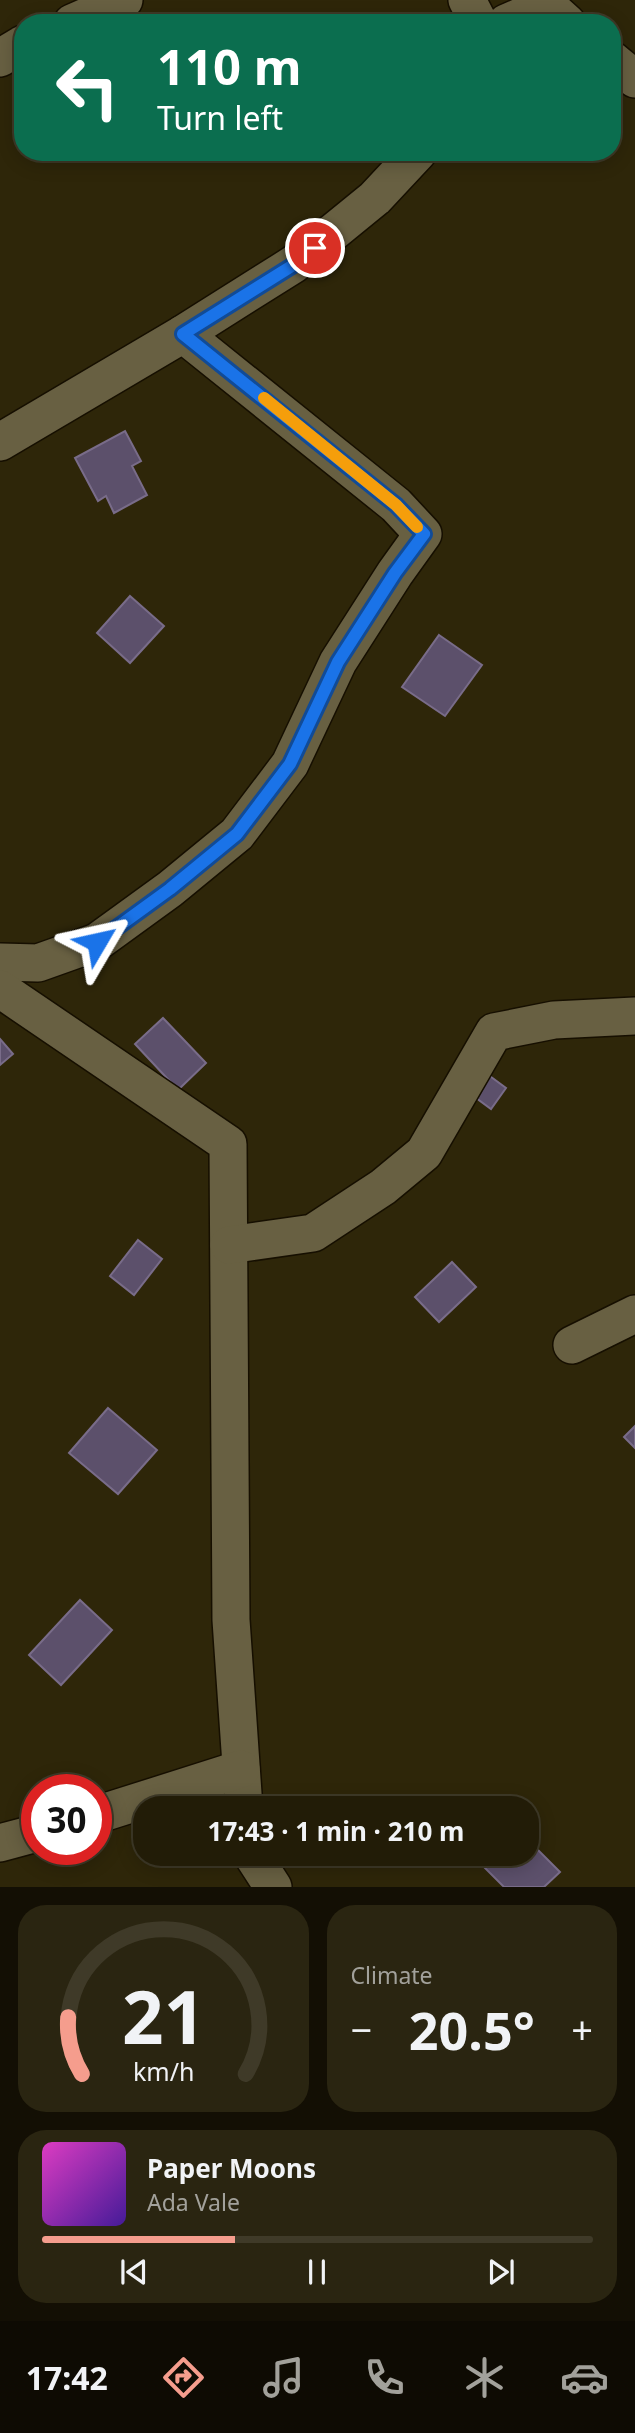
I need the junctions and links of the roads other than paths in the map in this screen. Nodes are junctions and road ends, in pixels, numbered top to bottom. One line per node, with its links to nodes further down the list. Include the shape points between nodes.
1 (124, 0): 2 (street)
2 (92, 14)
3 (526, 14): 4 (street, via 547,5)
4 (557, 14)
5 (621, 67): 6 (street)
6 (635, 79)
7 (410, 161): 8 (street, via 375,198 295,264)
8 (183, 334): 9 (street); 10 (street, via 396,505 424,534 338,662 290,764 237,834 97,942 38,963)
9 (0, 442)
10 (0, 962)
11 (0, 989): 13 (street, via 228,1144)
12 (635, 1016): 13 (street, via 554,1020 494,1032 424,1153 383,1187 313,1233)
13 (229, 1245): 16 (street, via 231,1620)
14 (635, 1314): 15 (street)
15 (572, 1345)
16 (241, 1769): 17 (street); 18 (street)
17 (243, 1796)
18 (112, 1810)
19 (21, 1837): 20 (street)
20 (0, 1843)
21 (259, 1866): 22 (street)
22 (273, 1887)

